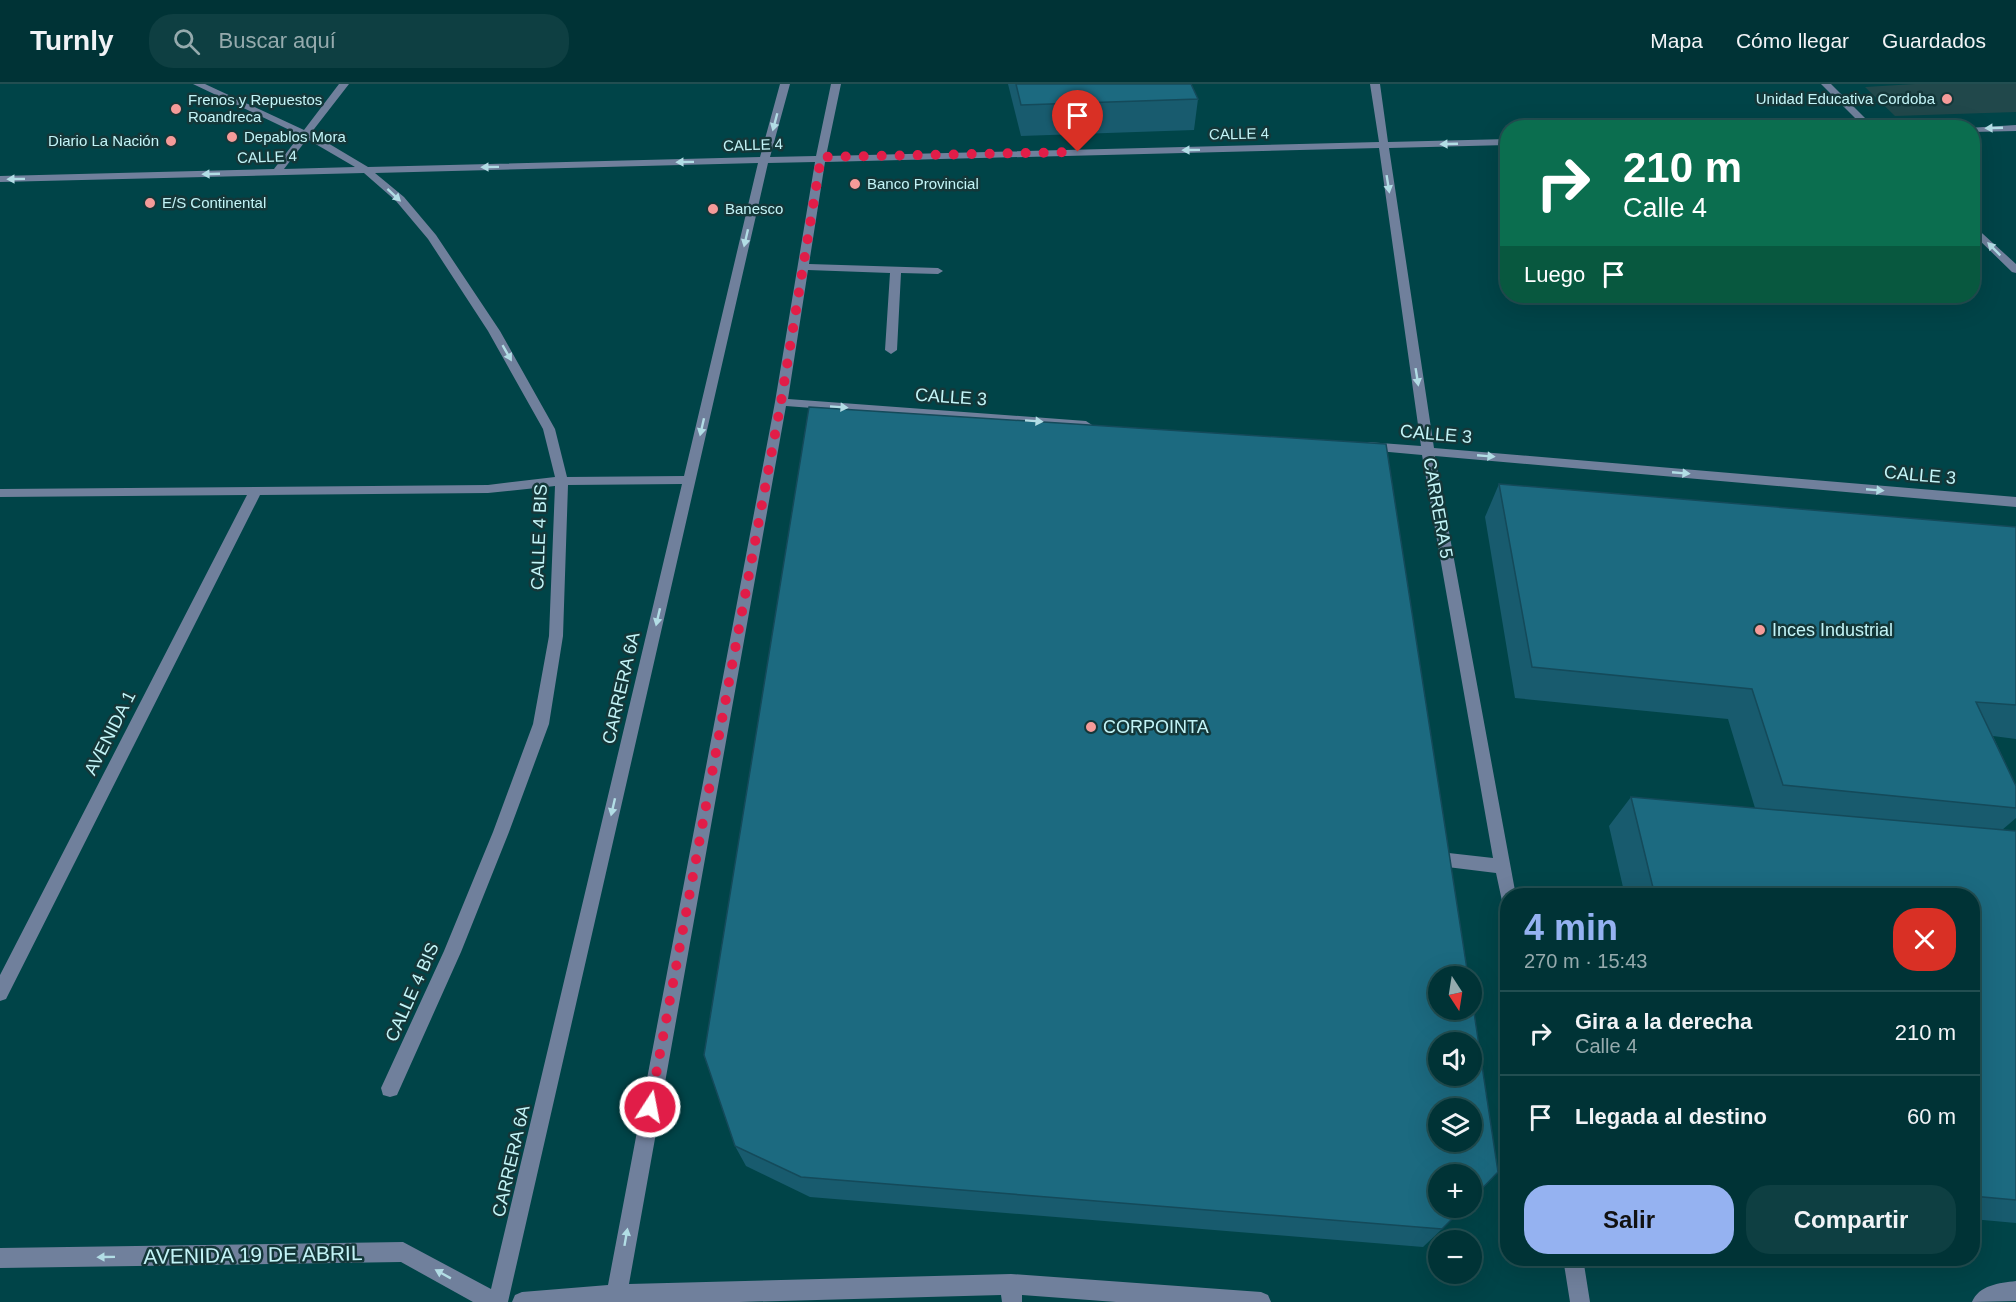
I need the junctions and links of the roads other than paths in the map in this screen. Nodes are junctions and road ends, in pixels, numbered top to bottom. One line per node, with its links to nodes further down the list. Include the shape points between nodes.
1 (198, 84): 10 (street, CALLE 4 BIS)
2 (344, 84): 10 (street)
3 (785, 84): 14 (street, CARRERA 6A, one-way to 14)
4 (837, 84): 13 (street)
5 (1376, 84): 12 (street, CARRERA 5)
6 (1826, 84): 7 (street)
7 (1863, 120)
8 (2016, 128): 9 (street, one-way to 9)
9 (1980, 129)
10 (307, 135): 15 (street, CALLE 4 BIS); 16 (street)
11 (1500, 142): 12 (street, CALLE 4, one-way to 12)
12 (1382, 146): 13 (street, CALLE 4, one-way to 13); 27 (street, CARRERA 5, one-way to 27)
13 (821, 157): 14 (street, CALLE 4); 19 (street)
14 (765, 160): 15 (street, CALLE 4, one-way to 15); 28 (street, CARRERA 6A, one-way to 28)
15 (366, 170): 16 (street, CALLE 4); 29 (street, CALLE 4 BIS, one-way to 29, via 400,200 432,237 494,331 549,429)
16 (277, 172): 17 (street, CALLE 4, one-way to 17)
17 (0, 179)
18 (1980, 235): 21 (street, one-way to 18)
19 (803, 267): 20 (street); 24 (street)
20 (896, 270): 22 (street); 23 (street)
21 (2016, 270)
22 (938, 271)
23 (891, 350)
24 (781, 402): 25 (street, CALLE 3, one-way to 25); 42 (street, one-way to 24)
25 (1099, 426)
26 (1357, 446): 27 (street, CALLE 3)
27 (1428, 451): 32 (street, CALLE 3, one-way to 32); 34 (street, CARRERA 5)
28 (690, 480): 29 (street); 43 (street, CARRERA 6A, one-way to 43)
29 (562, 481): 30 (street, via 488,489); 37 (street, CALLE 4 BIS, via 556,636 541,724 452,952)
30 (255, 492): 31 (street); 36 (street, AVENIDA 1)
31 (0, 493)
32 (2016, 502)
33 (1418, 856): 34 (street)
34 (1503, 867): 35 (street, CARRERA 5)
35 (1507, 888)
36 (0, 993)
37 (390, 1088)
38 (0, 1258): 43 (street, AVENIDA 19 DE ABRIL, one-way to 38, via 403,1252)
39 (1574, 1266): 46 (street)
40 (2016, 1291): 47 (street, via 1995,1294)
41 (1012, 1293): 42 (street); 45 (street)
42 (615, 1298): 44 (street)
43 (496, 1302)
44 (522, 1302)
45 (1261, 1302)
46 (1580, 1302)
47 (1982, 1302)

